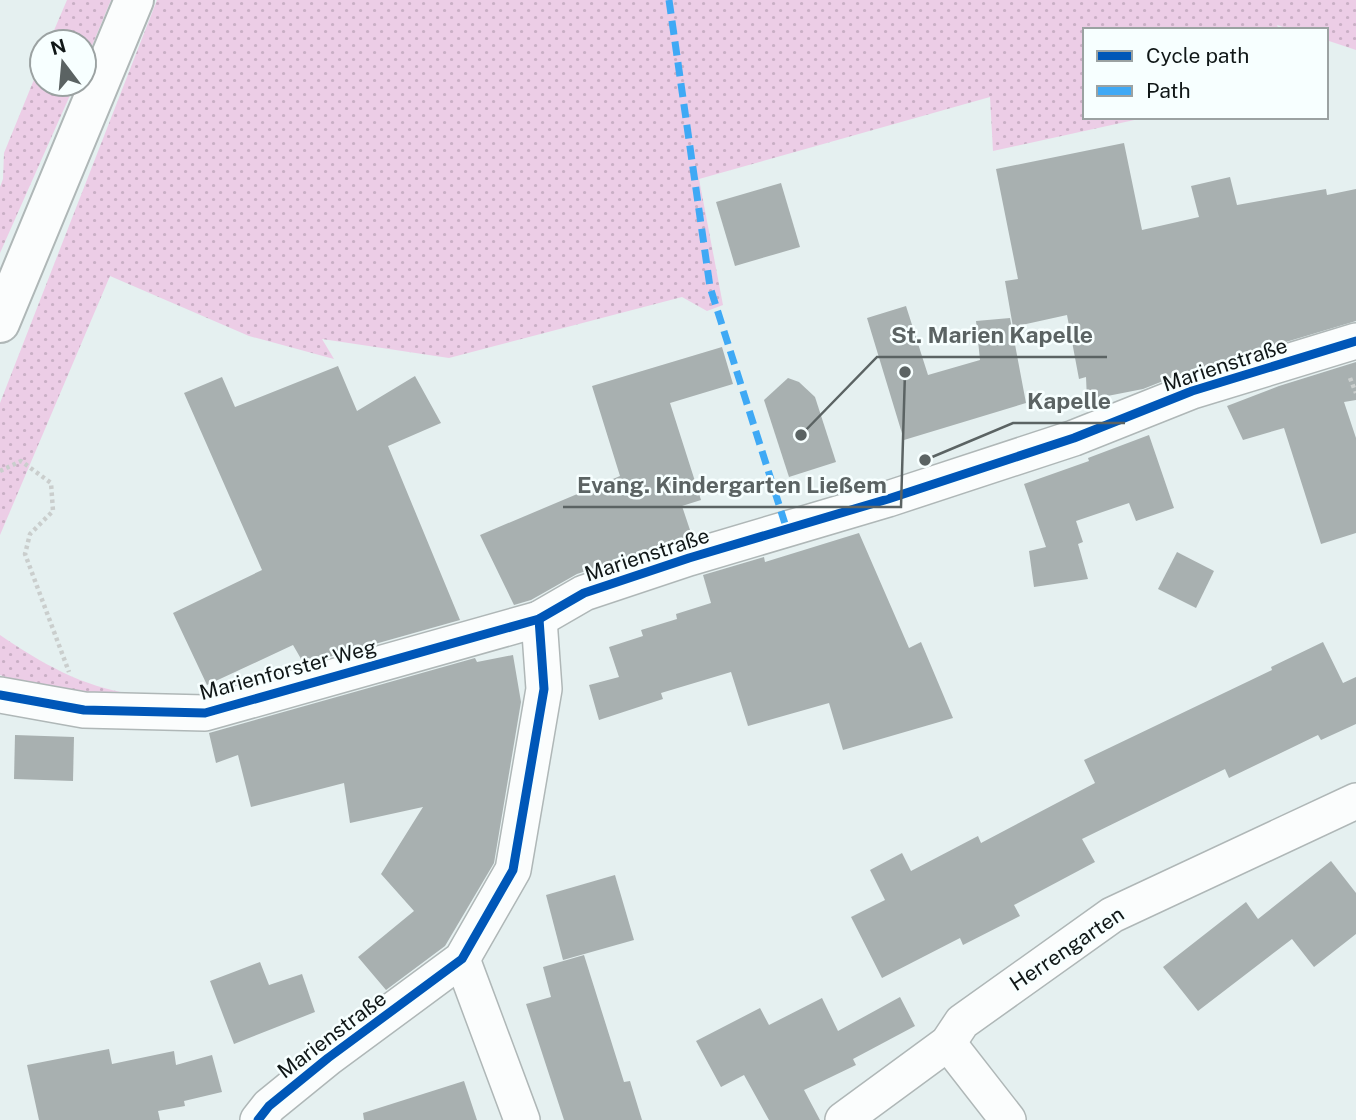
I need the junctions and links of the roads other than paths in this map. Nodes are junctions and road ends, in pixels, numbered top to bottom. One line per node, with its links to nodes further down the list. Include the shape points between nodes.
1 (134, 0): 2 (street)
2 (0, 323)
3 (1356, 341): 4 (street, Marienstraße, via 1192,391 1074,438 888,499 597,589)
4 (539, 620): 5 (street, Marienforster Weg, via 205,713 84,710); 7 (street, Marienstraße, via 544,689 513,870)
5 (0, 695)
6 (1356, 801): 8 (street, Herrengarten, via 1112,915 962,1022)
7 (462, 959): 9 (street, Marienstraße, via 328,1058); 10 (street)
8 (948, 1043): 11 (street, Herrengarten); 12 (street)
9 (258, 1120)
10 (522, 1120)
11 (843, 1120)
12 (1008, 1120)

